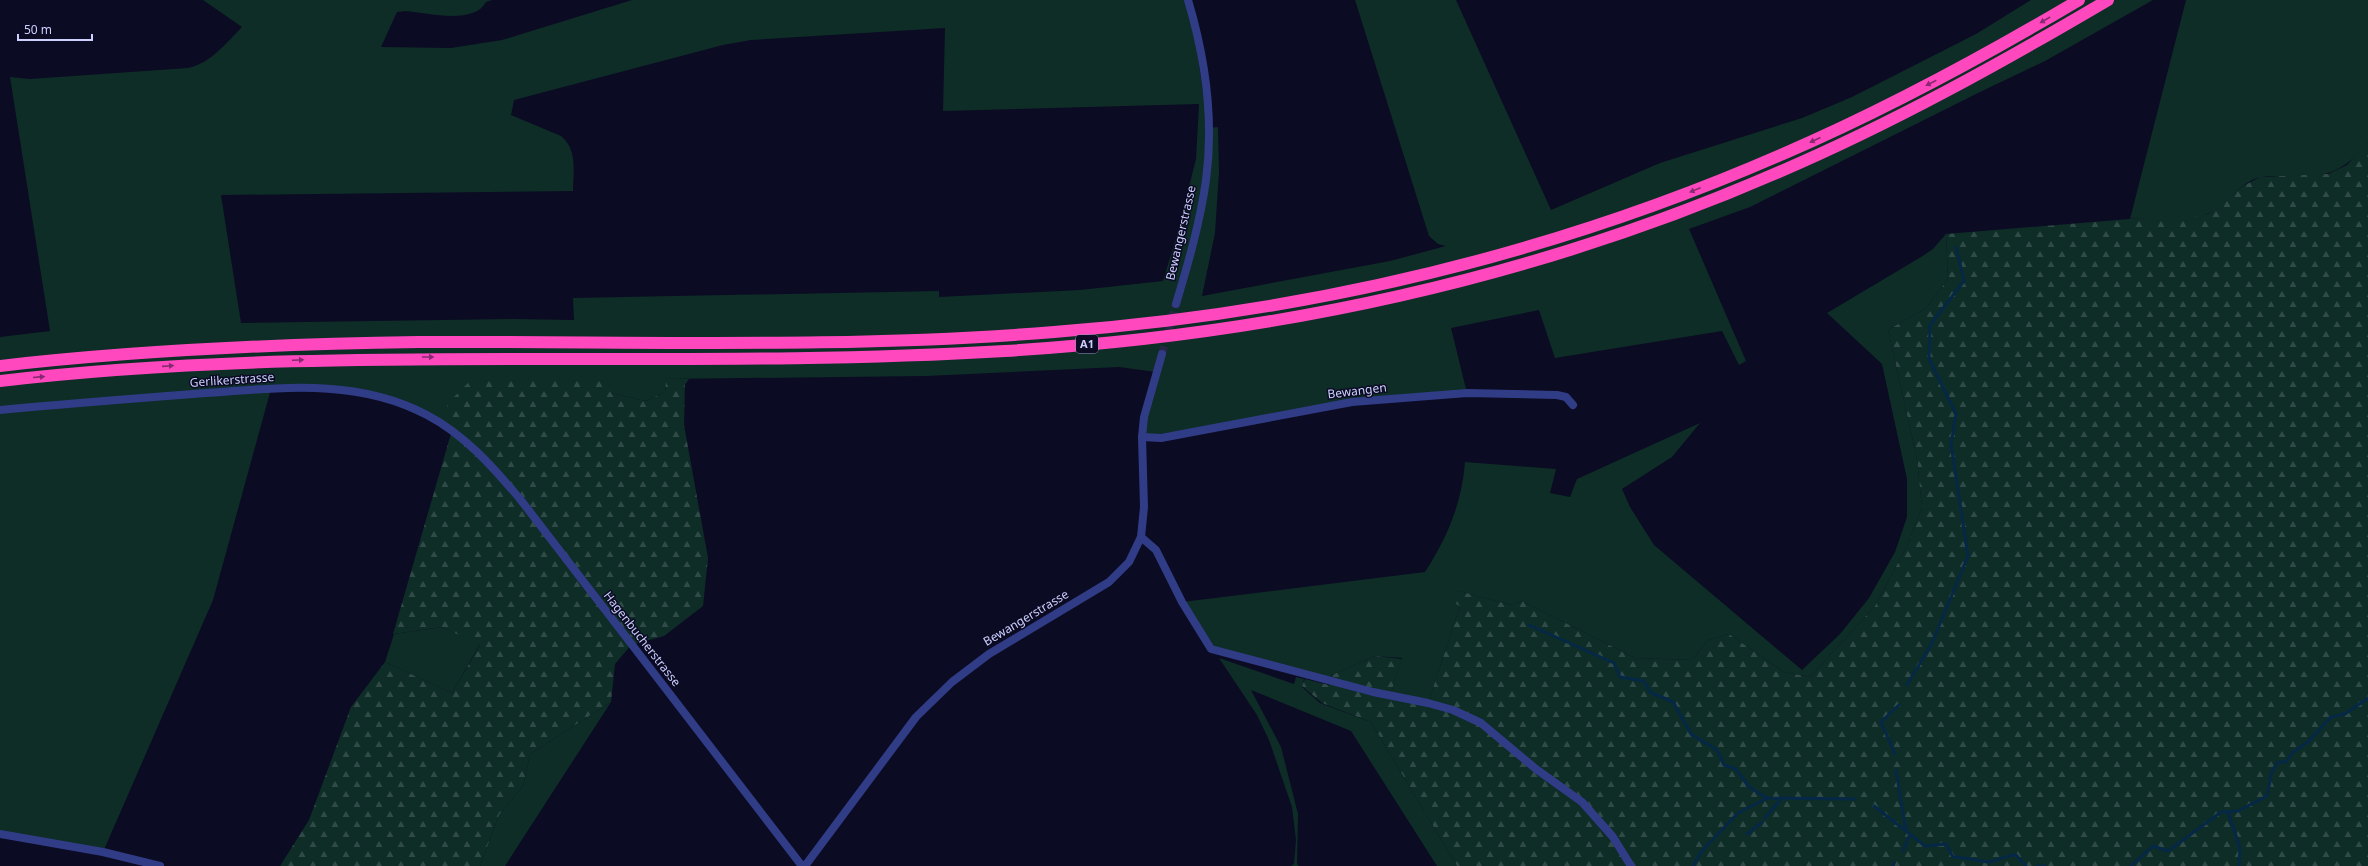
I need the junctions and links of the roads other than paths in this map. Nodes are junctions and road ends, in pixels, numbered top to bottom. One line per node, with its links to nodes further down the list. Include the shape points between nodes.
1 (1188, 0): 4 (street, Bewangerstrasse, via 1204,66 1208,128 1206,179 1197,230)
2 (2079, 0): 6 (highway, A1, one-way to 6, via 1900,99 1786,153 1683,195 1582,230 1480,261 1373,287 1276,306 1135,325 949,339 295,345 124,354)
3 (2108, 0): 7 (highway, A1, one-way to 3, via 179,365 314,359 807,357 971,352 1134,340 1213,331 1311,314 1423,291 1529,262 1636,228 1714,199 1826,151 1916,108)
4 (1176, 304)
5 (1162, 354): 11 (street, Bewangerstrasse, via 1150,389)
6 (0, 366)
7 (0, 381)
8 (1573, 405): 11 (street, Bewangen, via 1566,397 1557,395 1467,393 1352,402 1161,438)
9 (0, 410): 10 (street, Gerlikerstrasse, via 271,389 332,388 366,392 398,402 427,414)
10 (456, 433): 15 (street, Hagenbucherstrasse, via 494,469 520,500)
11 (1142, 437): 12 (street, Bewangerstrasse, via 1144,507)
12 (1141, 538): 16 (street, Bewangerstrasse, via 1129,562 1109,582 989,654 952,682 916,717); 17 (street, via 1156,550 1182,602 1211,649 1373,692 1428,703 1453,710 1481,723 1536,769 1582,802 1613,837)
13 (0, 834): 14 (street, via 103,852)
14 (160, 866)
15 (802, 866)
16 (806, 866)
17 (1631, 866)

